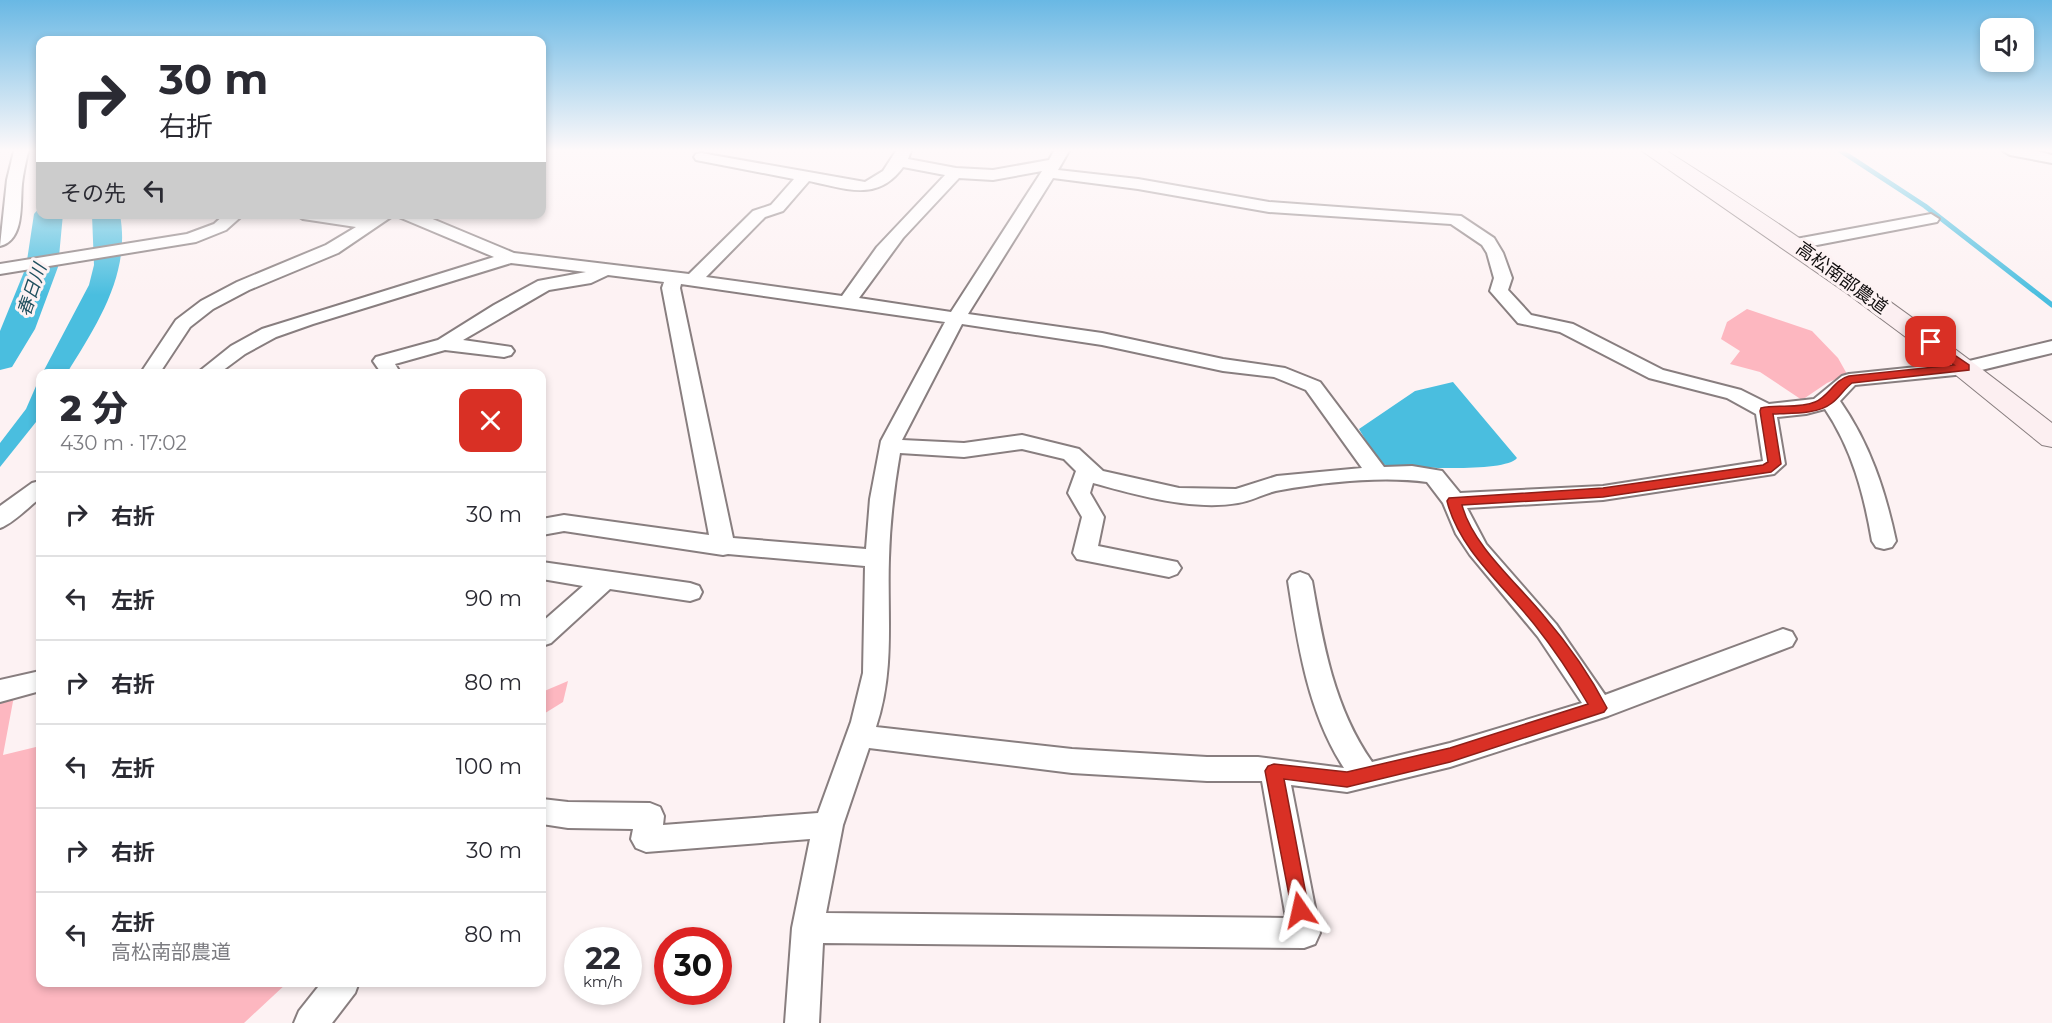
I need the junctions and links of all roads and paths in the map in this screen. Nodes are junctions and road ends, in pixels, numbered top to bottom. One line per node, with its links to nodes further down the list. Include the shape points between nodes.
1 (9, 199): 13 (street, via 12,222 8,234)
2 (785, 199): 18 (street, via 777,208 759,214)
3 (929, 199): 19 (street, via 869,269)
4 (1032, 199): 20 (street)
5 (1222, 199): 29 (street, via 1269,207 1455,219 1488,242 1503,278 1499,291 1525,319 1566,328 1656,374 1734,394)
6 (1726, 199): 14 (street, 高松南部農道)
7 (228, 219): 16 (street, via 205,233 173,241)
8 (337, 219): 12 (street)
9 (379, 219): 12 (street)
10 (418, 219): 15 (street)
11 (1931, 219): 14 (street)
12 (371, 224): 25 (street, via 332,249 207,305 183,324)
13 (0, 241)
14 (1796, 244): 24 (street, 高松南部農道)
15 (510, 258): 17 (street); 26 (street, via 278,330)
16 (0, 269)
17 (608, 269): 18 (street); 21 (street, via 585,279 544,285)
18 (684, 279): 19 (street); 39 (street, via 671,288)
19 (848, 303): 20 (street)
20 (956, 319): 31 (street); 33 (street, via 1102,339 1223,365 1278,372 1312,386)
21 (445, 344): 23 (street); 27 (street, via 383,361)
22 (2052, 347): 24 (street)
23 (504, 351)
24 (1965, 368): 28 (street, via 1849,380); 30 (street, 高松南部農道)
25 (153, 369)
26 (208, 369)
27 (389, 369)
28 (1829, 400): 29 (street, via 1814,407); 38 (street, via 1846,424 1866,466)
29 (1766, 411): 35 (street, via 1774,464 1766,469 1603,493)
30 (2052, 438)
31 (890, 445): 32 (street, via 964,450 1022,442 1071,454); 40 (street)
32 (1087, 470): 33 (street, via 1130,486 1218,497 1237,496 1276,483); 41 (street, via 1079,493 1093,517 1085,553)
33 (1378, 474): 35 (street, via 1434,476)
34 (36, 491): 36 (street)
35 (1454, 501): 50 (street, via 1459,521 1540,620)
36 (0, 520)
37 (546, 522): 39 (street)
38 (1884, 541)
39 (723, 546): 40 (street)
40 (877, 558): 51 (street, via 876,673)
41 (1169, 568)
42 (546, 572): 43 (street)
43 (604, 581): 45 (street); 46 (street)
44 (1300, 581): 53 (street, via 1324,696 1343,742)
45 (690, 592)
46 (546, 632)
47 (1783, 639): 50 (street)
48 (36, 682): 49 (street)
49 (0, 691)
50 (1599, 708): 53 (street, via 1450,755)
51 (859, 736): 52 (street, via 1072,761); 55 (street)
52 (1274, 771): 53 (street, via 1347,780); 56 (street, via 1304,933)
53 (1365, 775)
54 (546, 812): 55 (street, via 650,816 646,838)
55 (828, 825): 56 (street)
56 (808, 928): 59 (street)
57 (339, 987): 58 (street)
58 (311, 1023)
59 (802, 1023)

